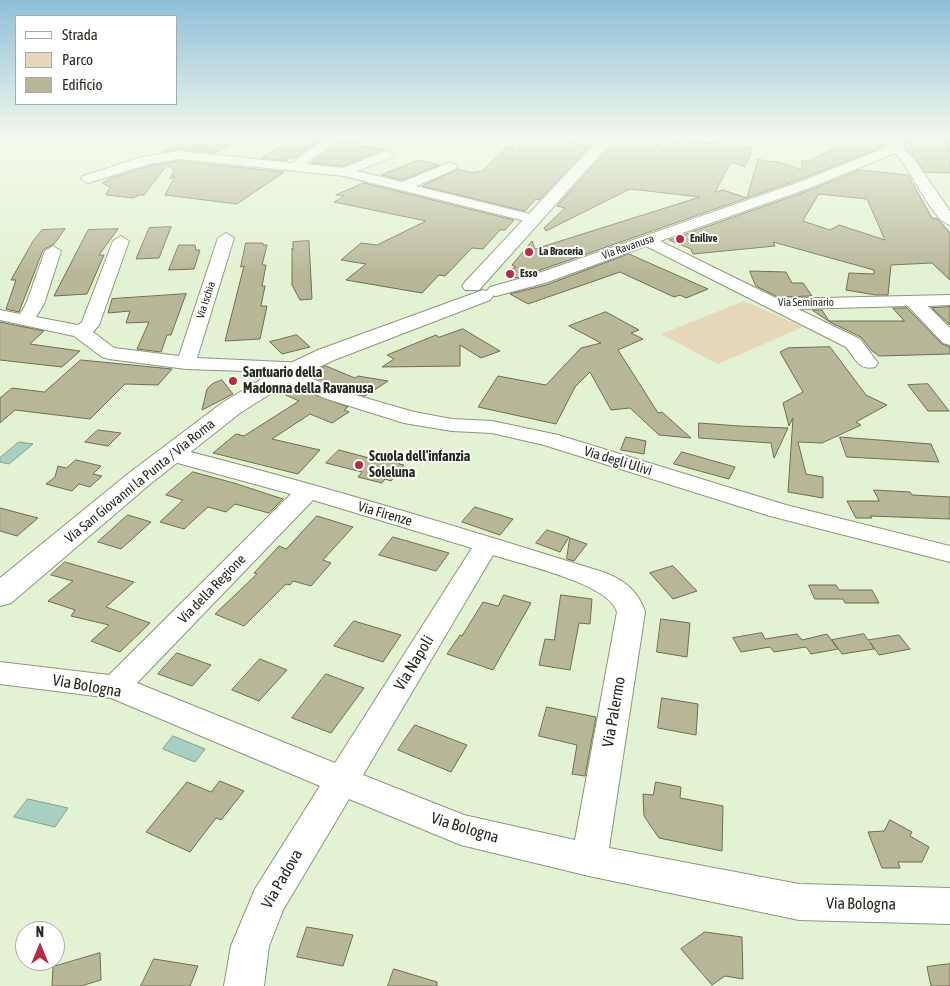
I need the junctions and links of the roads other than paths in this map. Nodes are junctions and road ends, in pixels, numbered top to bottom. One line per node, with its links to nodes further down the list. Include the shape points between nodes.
1 (390, 184): 6 (street)
2 (409, 184): 6 (street)
3 (565, 184): 8 (main road)
4 (805, 184): 10 (street, Via Ravanusa)
5 (925, 184): 7 (street)
6 (402, 187): 8 (street)
7 (949, 218)
8 (533, 219): 13 (main road, via 497,260)
9 (226, 238): 21 (street, Via Ischia)
10 (646, 240): 13 (street, Via Ravanusa, via 539,279); 16 (street, Via Seminario)
11 (121, 241): 19 (street, via 90,325)
12 (53, 251): 18 (street, via 35,304)
13 (484, 289): 23 (main road)
14 (913, 300): 15 (street, Via Seminario); 16 (street, Via Seminario); 20 (street)
15 (950, 300)
16 (775, 304): 22 (street, via 853,343)
17 (0, 315): 18 (street)
18 (25, 319): 19 (street)
19 (81, 332): 21 (street, via 108,353)
20 (950, 339)
21 (186, 362): 23 (street)
22 (868, 363)
23 (292, 371): 24 (main road, Via San Giovanni la Punta / Via Roma, via 231,408); 27 (street, Via degli Ulivi, via 331,394 412,418 492,427 550,440 779,511)
24 (171, 454): 25 (street, Via Firenze); 29 (main road, Via San Giovanni la Punta / Via Roma)
25 (308, 491): 26 (street, Via Firenze); 31 (street, Via della Regione)
26 (487, 544): 28 (street, Via Firenze); 32 (street, Via Napoli)
27 (950, 554)
28 (597, 579): 33 (street, Via Palermo, via 624,596 631,612)
29 (0, 595)
30 (0, 673): 31 (street, Via Bologna)
31 (115, 687): 32 (street, Via Bologna)
32 (342, 781): 33 (street, Via Bologna, via 461,830); 35 (street, Via Padova, via 268,900 250,946)
33 (589, 860): 34 (street, Via Bologna, via 799,902)
34 (950, 906)
35 (244, 986)

